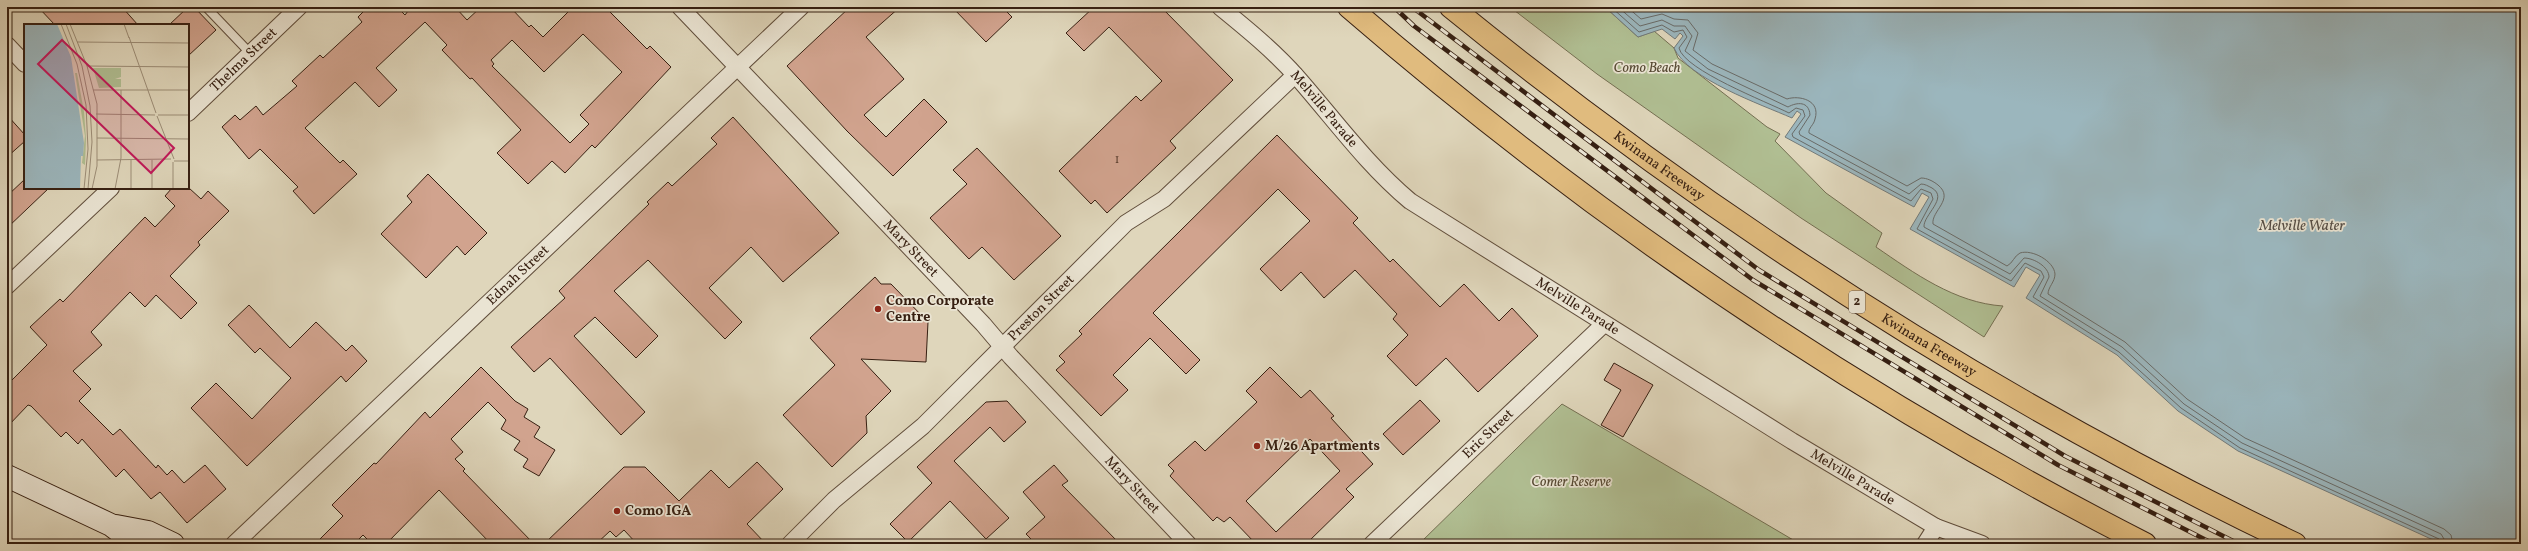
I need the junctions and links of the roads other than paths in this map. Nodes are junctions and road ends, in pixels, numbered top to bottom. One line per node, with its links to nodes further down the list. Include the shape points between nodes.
1 (206, 7): 9 (lane)
2 (299, 7): 9 (street, Thelma Street)
3 (680, 7): 11 (street, Mary Street)
4 (801, 7): 11 (street, Ednah Street)
5 (1349, 7): 29 (highway, via 1463,104 1695,276 1814,355 1938,430)
6 (1451, 7): 30 (highway, Kwinana Freeway / 2, via 1587,114 1813,274 1924,344 2090,441)
7 (1223, 8): 12 (street, Melville Parade)
8 (7, 45): 10 (street)
9 (250, 53): 13 (street, Thelma Street)
10 (24, 63)
11 (738, 67): 17 (street, Mary Street); 23 (street, Ednah Street)
12 (1295, 76): 16 (street, Melville Parade, via 1362,156 1410,201); 17 (street, Preston Street, via 1164,199 1126,223)
13 (189, 112)
14 (110, 189): 15 (street)
15 (7, 286)
16 (1604, 324): 20 (street, Melville Parade, via 1792,442); 26 (street, Eric Street)
17 (1004, 347): 24 (street, Preston Street, via 923,426 834,500); 25 (street, Mary Street)
18 (7, 476): 19 (main road)
19 (111, 525): 21 (main road); 22 (main road, via 148,532)
20 (1936, 527): 27 (street); 28 (street, Melville Parade)
21 (136, 544)
22 (173, 544)
23 (234, 544)
24 (790, 544)
25 (1188, 544)
26 (1372, 544)
27 (1925, 544)
28 (1982, 544)
29 (2145, 544)
30 (2295, 544)

